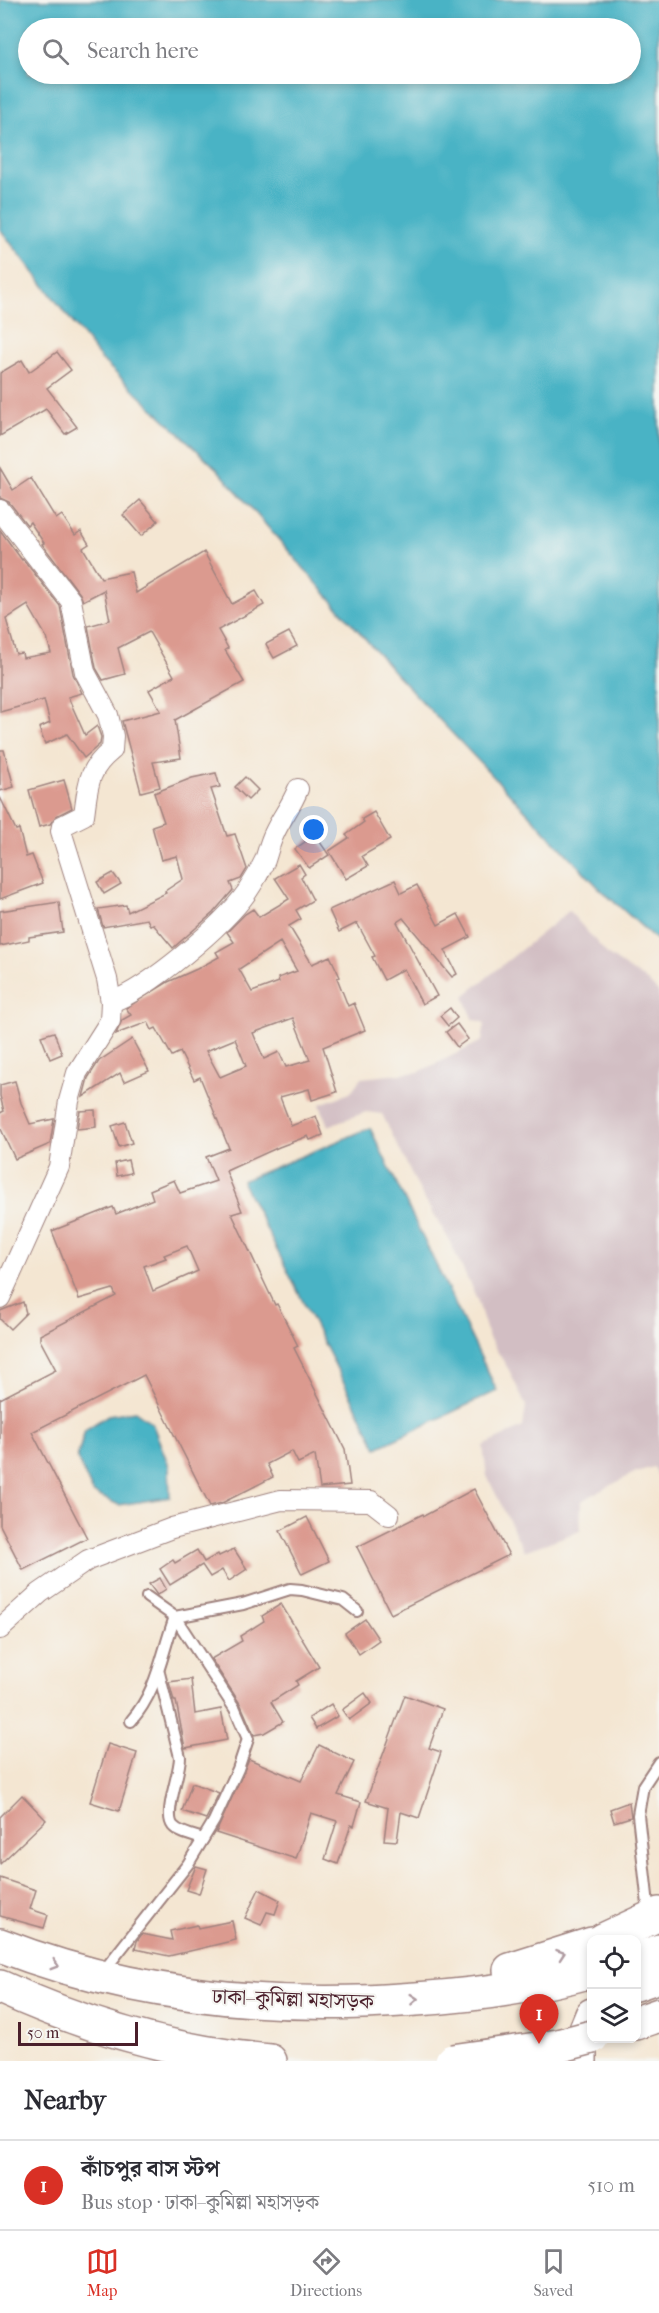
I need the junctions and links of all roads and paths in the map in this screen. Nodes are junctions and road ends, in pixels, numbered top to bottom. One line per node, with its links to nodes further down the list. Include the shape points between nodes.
1 (0, 510): 3 (street, via 71,600 85,672 108,715 113,736 112,750 101,758 87,785 84,815 62,826 61,831 95,936)
2 (298, 789): 3 (street, via 246,894 170,966)
3 (111, 1002): 4 (street, via 110,1021 77,1073 59,1167)
4 (0, 1298)
5 (389, 1515): 9 (street, via 371,1501 281,1500 172,1528 88,1560 40,1593)
6 (147, 1597): 8 (lane)
7 (357, 1611): 8 (lane, via 343,1600 290,1589 243,1604)
8 (175, 1617): 10 (lane); 13 (lane, via 235,1709 248,1739 238,1769)
9 (0, 1629)
10 (159, 1673): 11 (lane, via 145,1705); 13 (lane, via 180,1757 169,1818 178,1830)
11 (131, 1721)
12 (659, 1762): 14 (lane, via 643,1786 638,1815)
13 (203, 1839): 22 (lane, via 188,1864)
14 (654, 1917): 15 (highway)
15 (614, 1935)
16 (0, 1945): 22 (highway, ঢাকা–কুমিল্লা মহাসড়ক, one-way to 22)
17 (587, 1945): 25 (highway, one-way to 17, via 480,1978)
18 (659, 1951): 19 (highway)
19 (641, 1957)
20 (587, 1972): 25 (highway, ঢাকা–কুমিল্লা মহাসড়ক)
21 (659, 1976): 23 (highway)
22 (98, 1978): 25 (highway, ঢাকা–কুমিল্লা মহাসড়ক, one-way to 25, via 158,1990 264,2002 330,2004)
23 (641, 1982)
24 (0, 1988): 32 (highway, via 110,2029 200,2051)
25 (448, 1997)
26 (0, 2010): 31 (highway, via 64,2036)
27 (659, 2015): 28 (highway)
28 (641, 2021)
29 (587, 2026): 34 (highway)
30 (587, 2038): 33 (highway, bridge)
31 (150, 2061)
32 (270, 2061)
33 (452, 2061)
34 (579, 2061)

